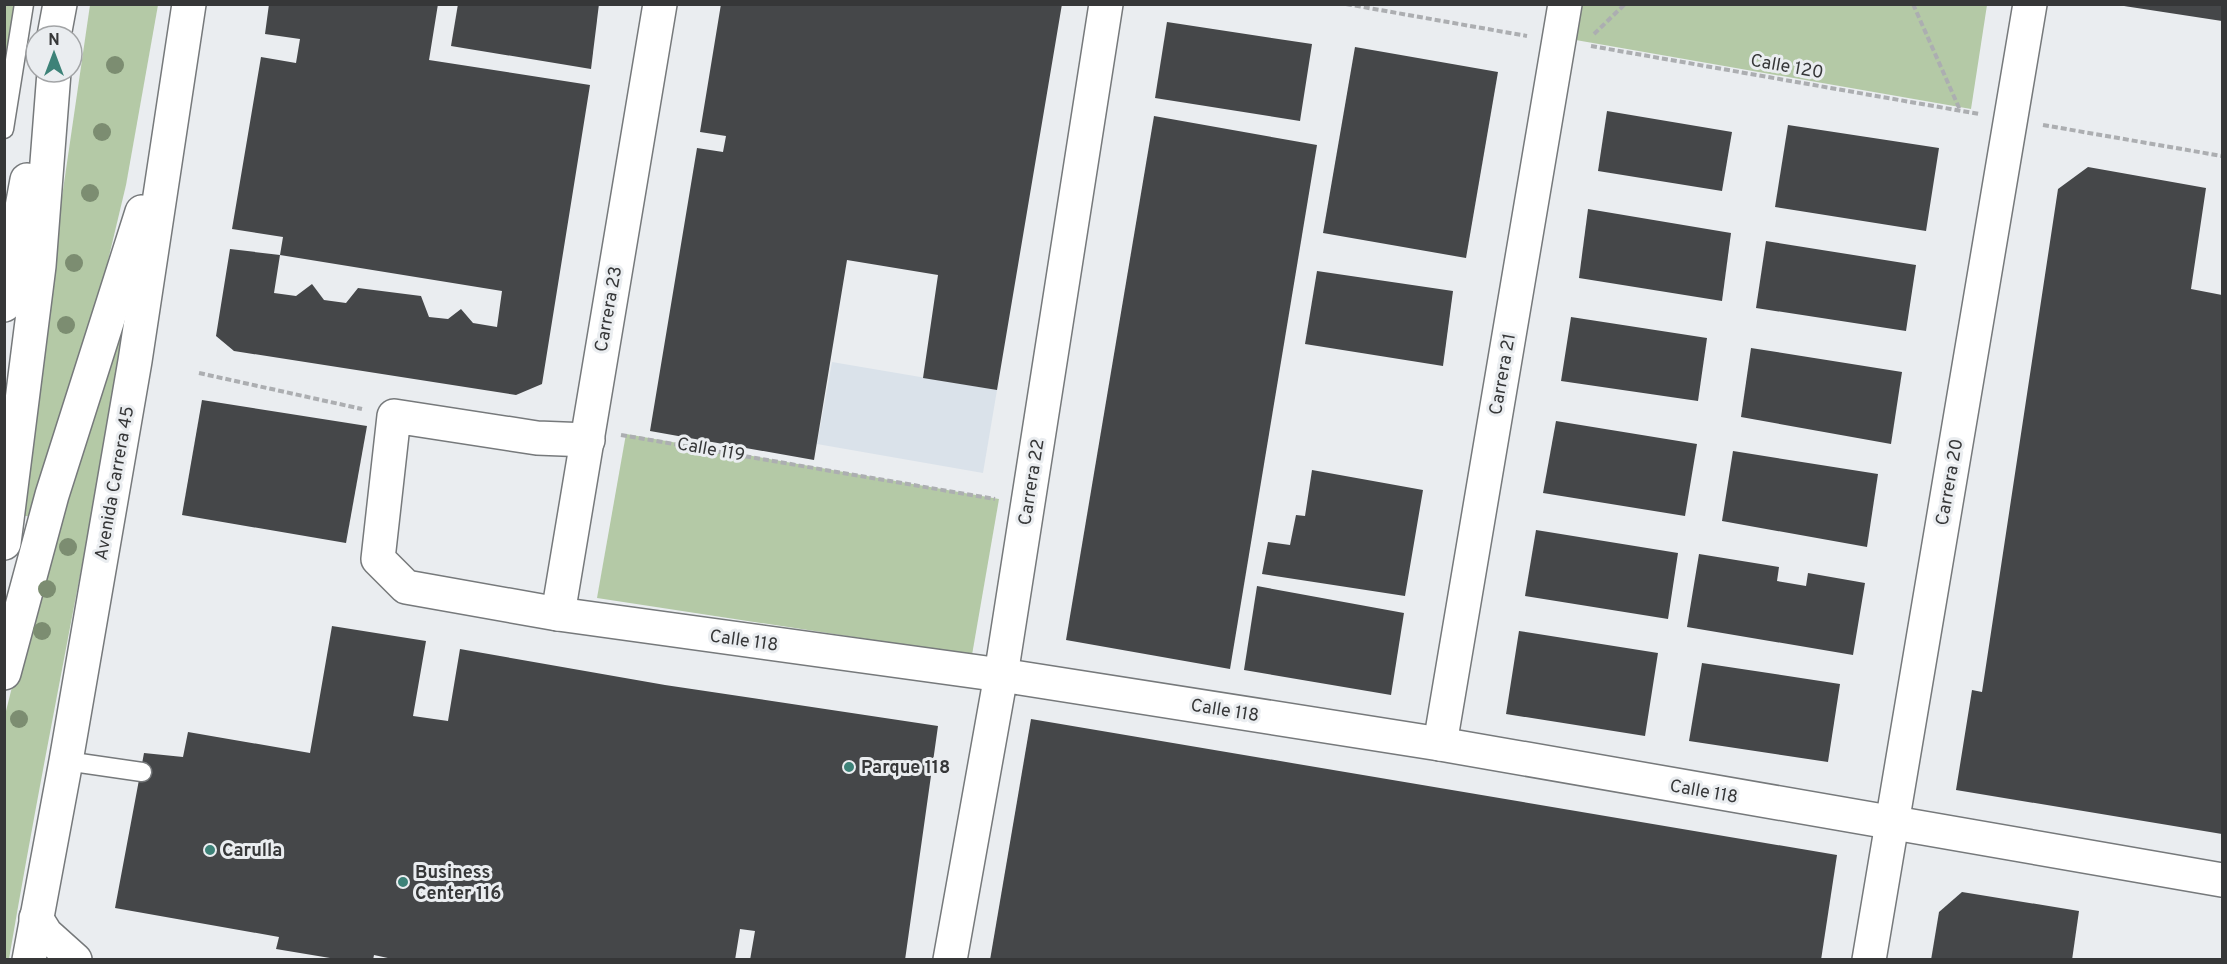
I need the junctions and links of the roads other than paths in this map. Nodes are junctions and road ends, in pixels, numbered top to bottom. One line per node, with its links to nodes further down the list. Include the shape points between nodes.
1 (24, 4): 9 (lane)
2 (189, 4): 10 (main road, Avenida Carrera 45)
3 (660, 4): 12 (main road, Carrera 23)
4 (1106, 4): 16 (main road, Carrera 22)
5 (1565, 4): 17 (main road, Carrera 21, via 1570,43)
6 (2030, 4): 20 (main road, Carrera 20)
7 (45, 84): 11 (main road)
8 (53, 84): 13 (main road, via 39,266)
9 (4, 129)
10 (168, 135): 15 (main road, via 52,495); 18 (main road, Avenida Carrera 45, via 135,361)
11 (4, 305)
12 (588, 440): 14 (main road, Carrera 23); 14 (main road, Calle 118, via 537,438 394,416 378,559 406,587)
13 (4, 543)
14 (558, 614): 16 (main road, Calle 118)
15 (4, 674)
16 (1000, 675): 17 (main road, Calle 118); 25 (main road, Carrera 22)
17 (1440, 744): 20 (main road, Calle 118)
18 (66, 761): 19 (lane); 22 (main road, Avenida Carrera 45)
19 (142, 772)
20 (1892, 824): 21 (main road, Calle 118); 26 (main road, Carrera 20)
21 (2223, 880)
22 (36, 918): 23 (main road, Avenida Carrera 45); 24 (main road, via 46,934)
23 (28, 960)
24 (75, 960)
25 (950, 960)
26 (1869, 960)

